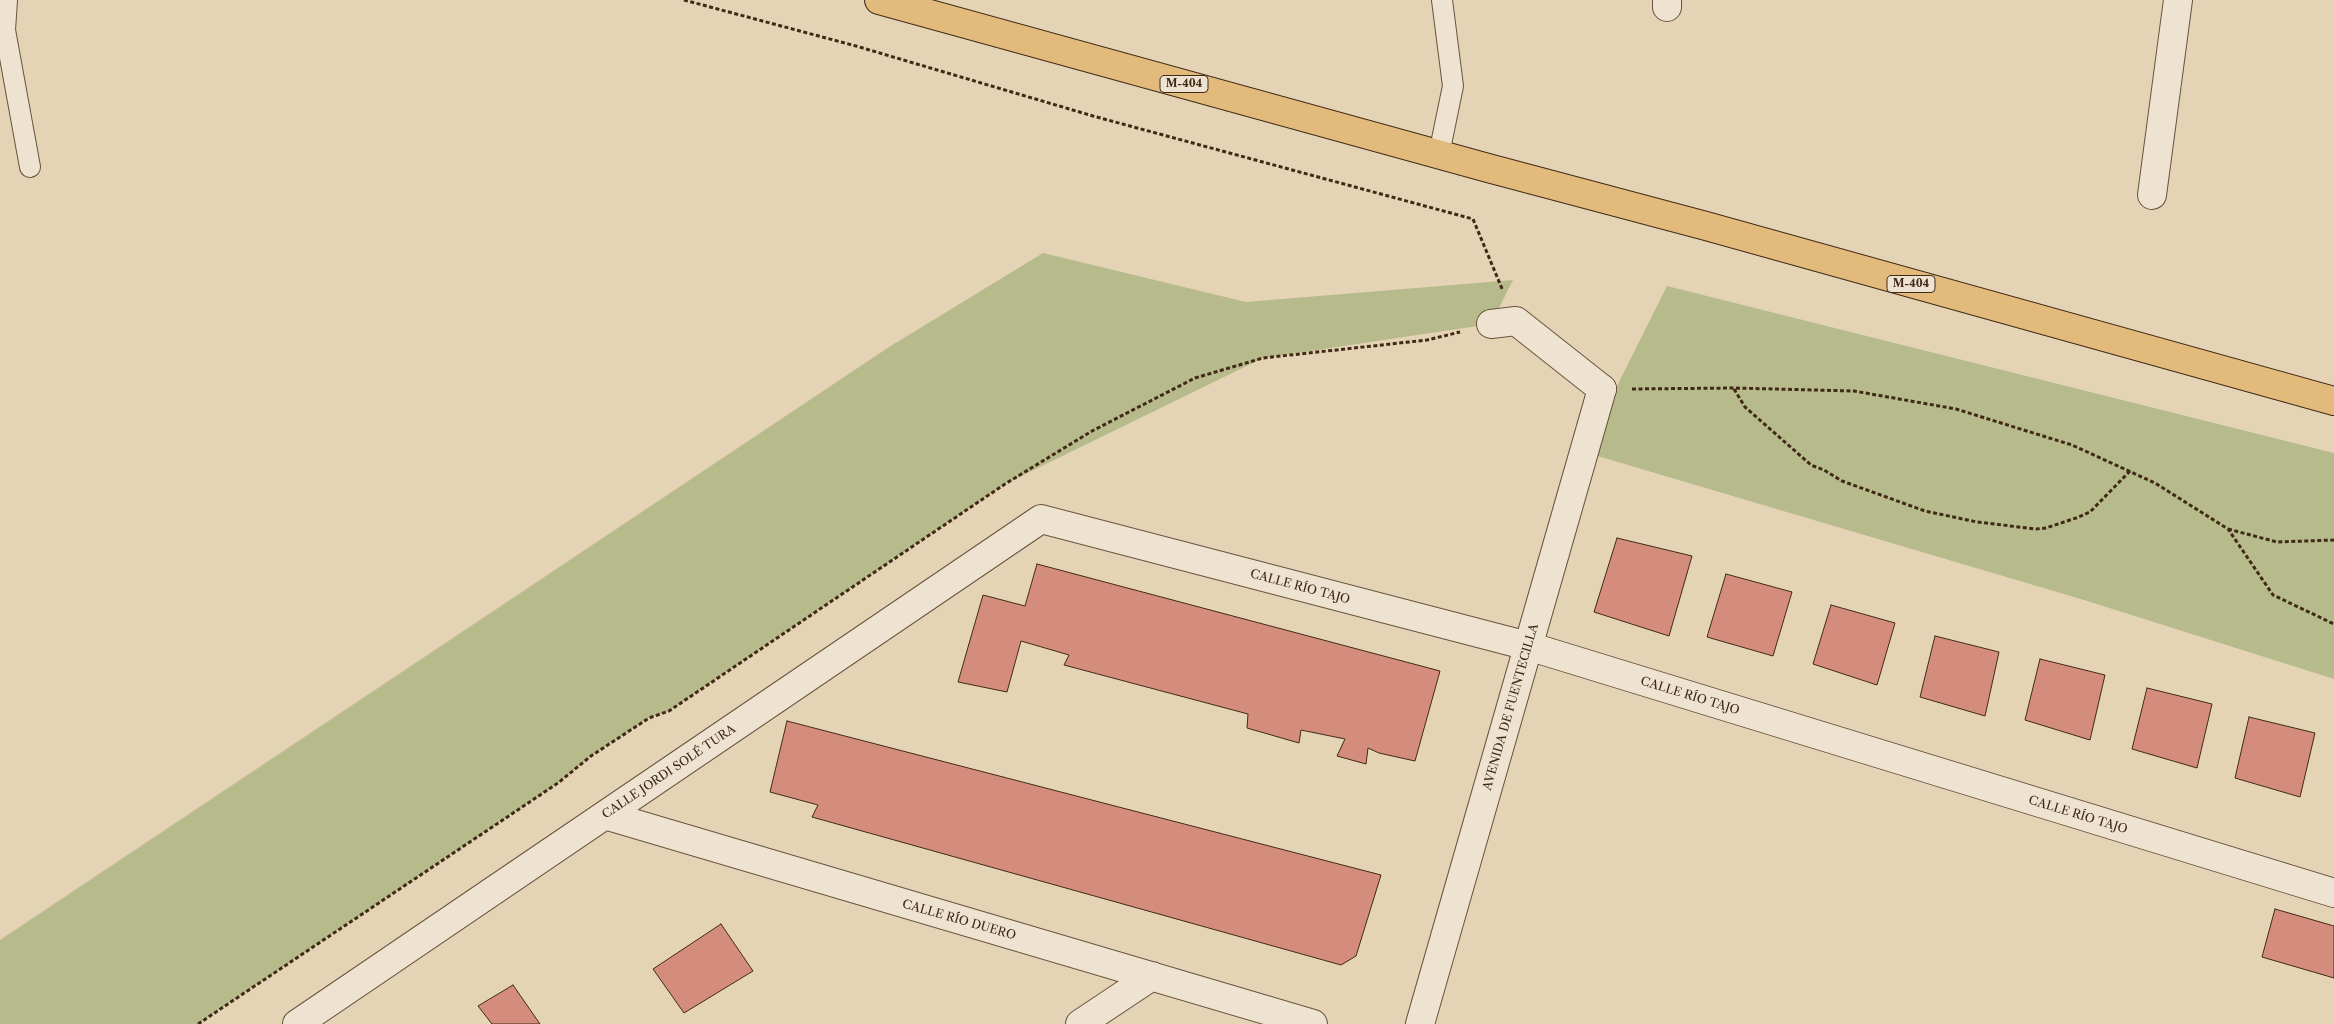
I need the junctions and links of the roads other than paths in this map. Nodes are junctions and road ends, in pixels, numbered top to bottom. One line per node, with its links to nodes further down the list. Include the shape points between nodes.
1 (7, 0): 7 (lane, via 5,30)
2 (879, 0): 5 (main road, M-404)
3 (1442, 0): 6 (lane, via 1453,86)
4 (2178, 0): 8 (street)
5 (918, 5): 6 (main road, M-404)
6 (1439, 154): 10 (main road, M-404)
7 (30, 167)
8 (2152, 195)
9 (1503, 323): 12 (street, AVENIDA DE FUENTECILLA, via 1602,390)
10 (2334, 401)
11 (1041, 519): 12 (street, CALLE RÍO TAJO); 13 (street, CALLE JORDI SOLÉ TURA)
12 (1528, 646): 14 (street, CALLE RÍO TAJO); 19 (street, AVENIDA DE FUENTECILLA)
13 (605, 815): 15 (street, CALLE RÍO DUERO); 16 (street, CALLE JORDI SOLÉ TURA)
14 (2334, 893)
15 (1152, 976): 17 (street); 18 (street, CALLE RÍO DUERO)
16 (297, 1024)
17 (1080, 1024)
18 (1313, 1024)
19 (1420, 1024)

